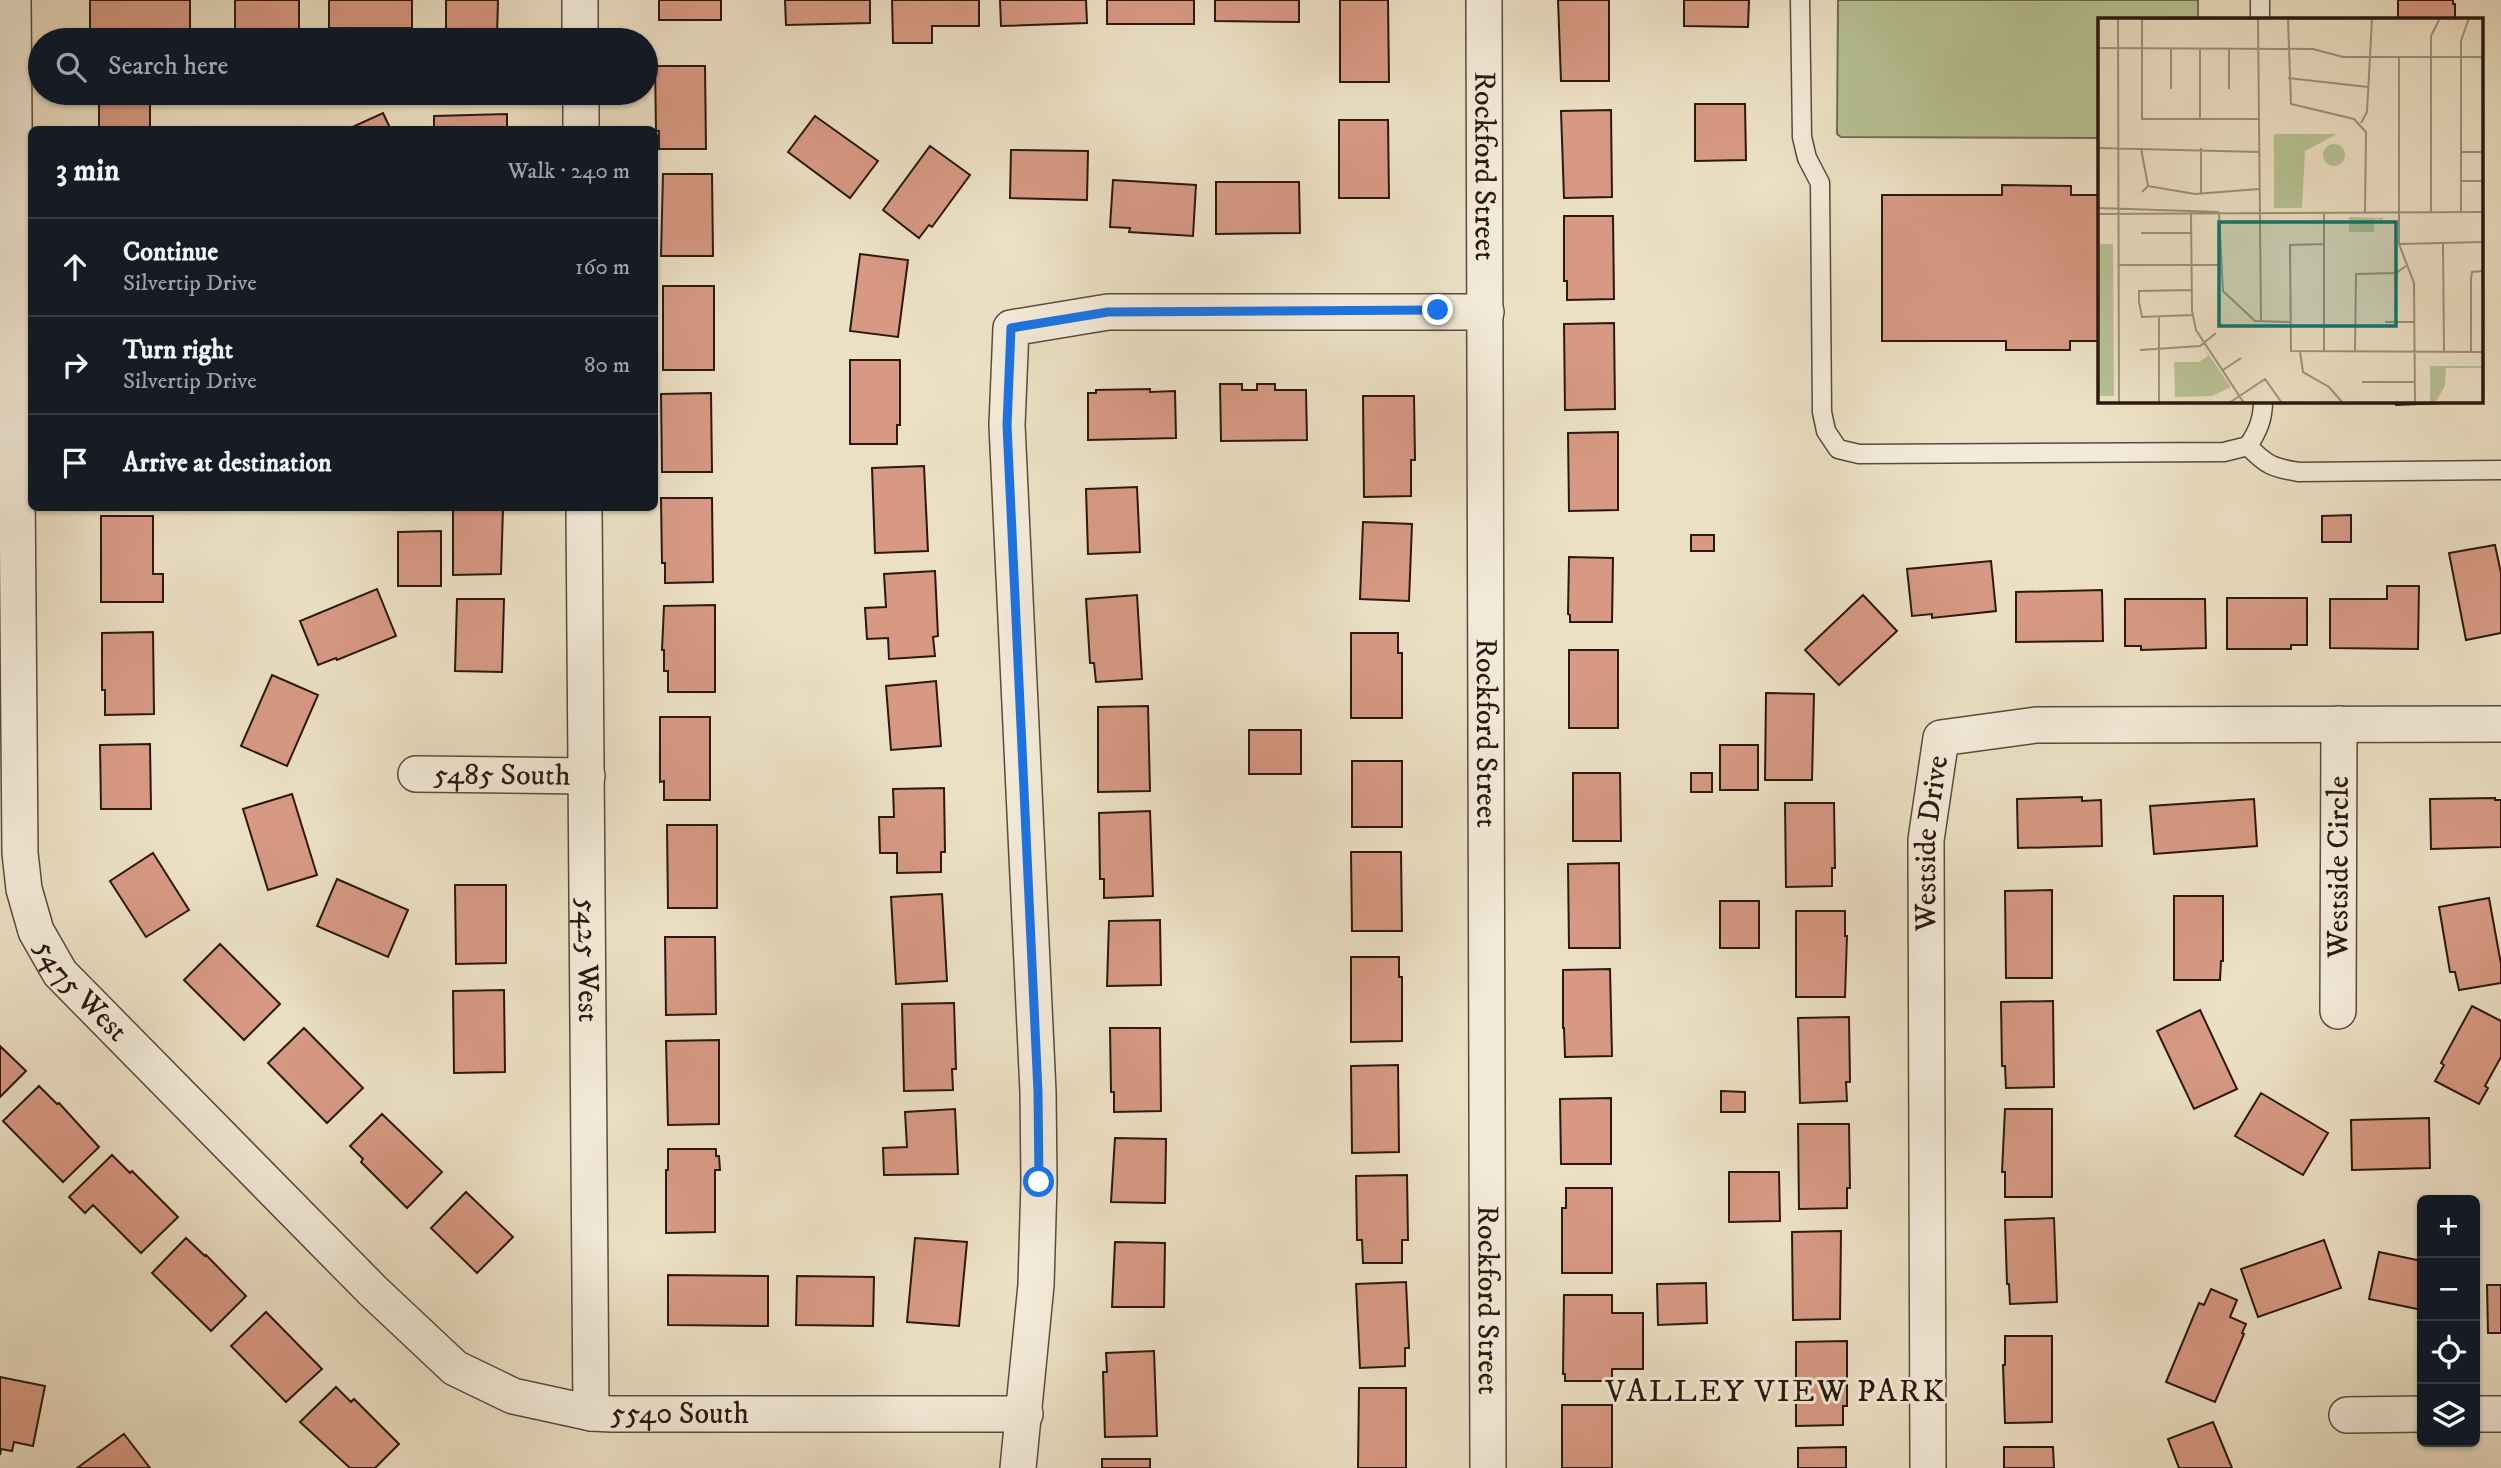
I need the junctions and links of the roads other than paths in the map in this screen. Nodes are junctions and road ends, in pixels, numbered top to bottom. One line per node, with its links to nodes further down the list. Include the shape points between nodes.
1 (13, 0): 15 (street, 5475 West)
2 (580, 0): 7 (street)
3 (1484, 0): 10 (street, Rockford Street)
4 (1800, 0): 12 (lane, via 1802,137 1820,183 1822,412 1826,431 1838,449 1859,454 2224,452)
5 (2260, 0): 6 (lane)
6 (2260, 18)
7 (580, 28)
8 (581, 105): 9 (street)
9 (581, 126)
10 (1486, 312): 23 (street, via 1108,312 1011,328 1007,425 1038,1105 1036,1285); 29 (street, Rockford Street)
11 (2263, 402): 12 (lane, via 2258,432)
12 (2248, 446): 13 (lane, via 2275,469 2299,472)
13 (2501, 470)
14 (584, 511): 19 (street, 5425 West)
15 (9, 607): 21 (street, 5475 West, via 20,853 36,931 60,973)
16 (2339, 724): 17 (street, Westside Drive); 20 (street, Westside Circle); 30 (street, Westside Drive, via 2036,725 1941,738 1926,840)
17 (2501, 724)
18 (416, 774): 19 (street, 5485 South)
19 (587, 776): 22 (street, 5425 West)
20 (2338, 1011)
21 (373, 1292): 22 (street, 5540 South, via 455,1368 513,1396)
22 (591, 1413): 23 (street, 5540 South)
23 (1025, 1414): 28 (street)
24 (2480, 1414): 25 (street)
25 (2501, 1414)
26 (2347, 1415): 27 (street)
27 (2417, 1415)
28 (1018, 1468)
29 (1488, 1468)
30 (1928, 1468)

